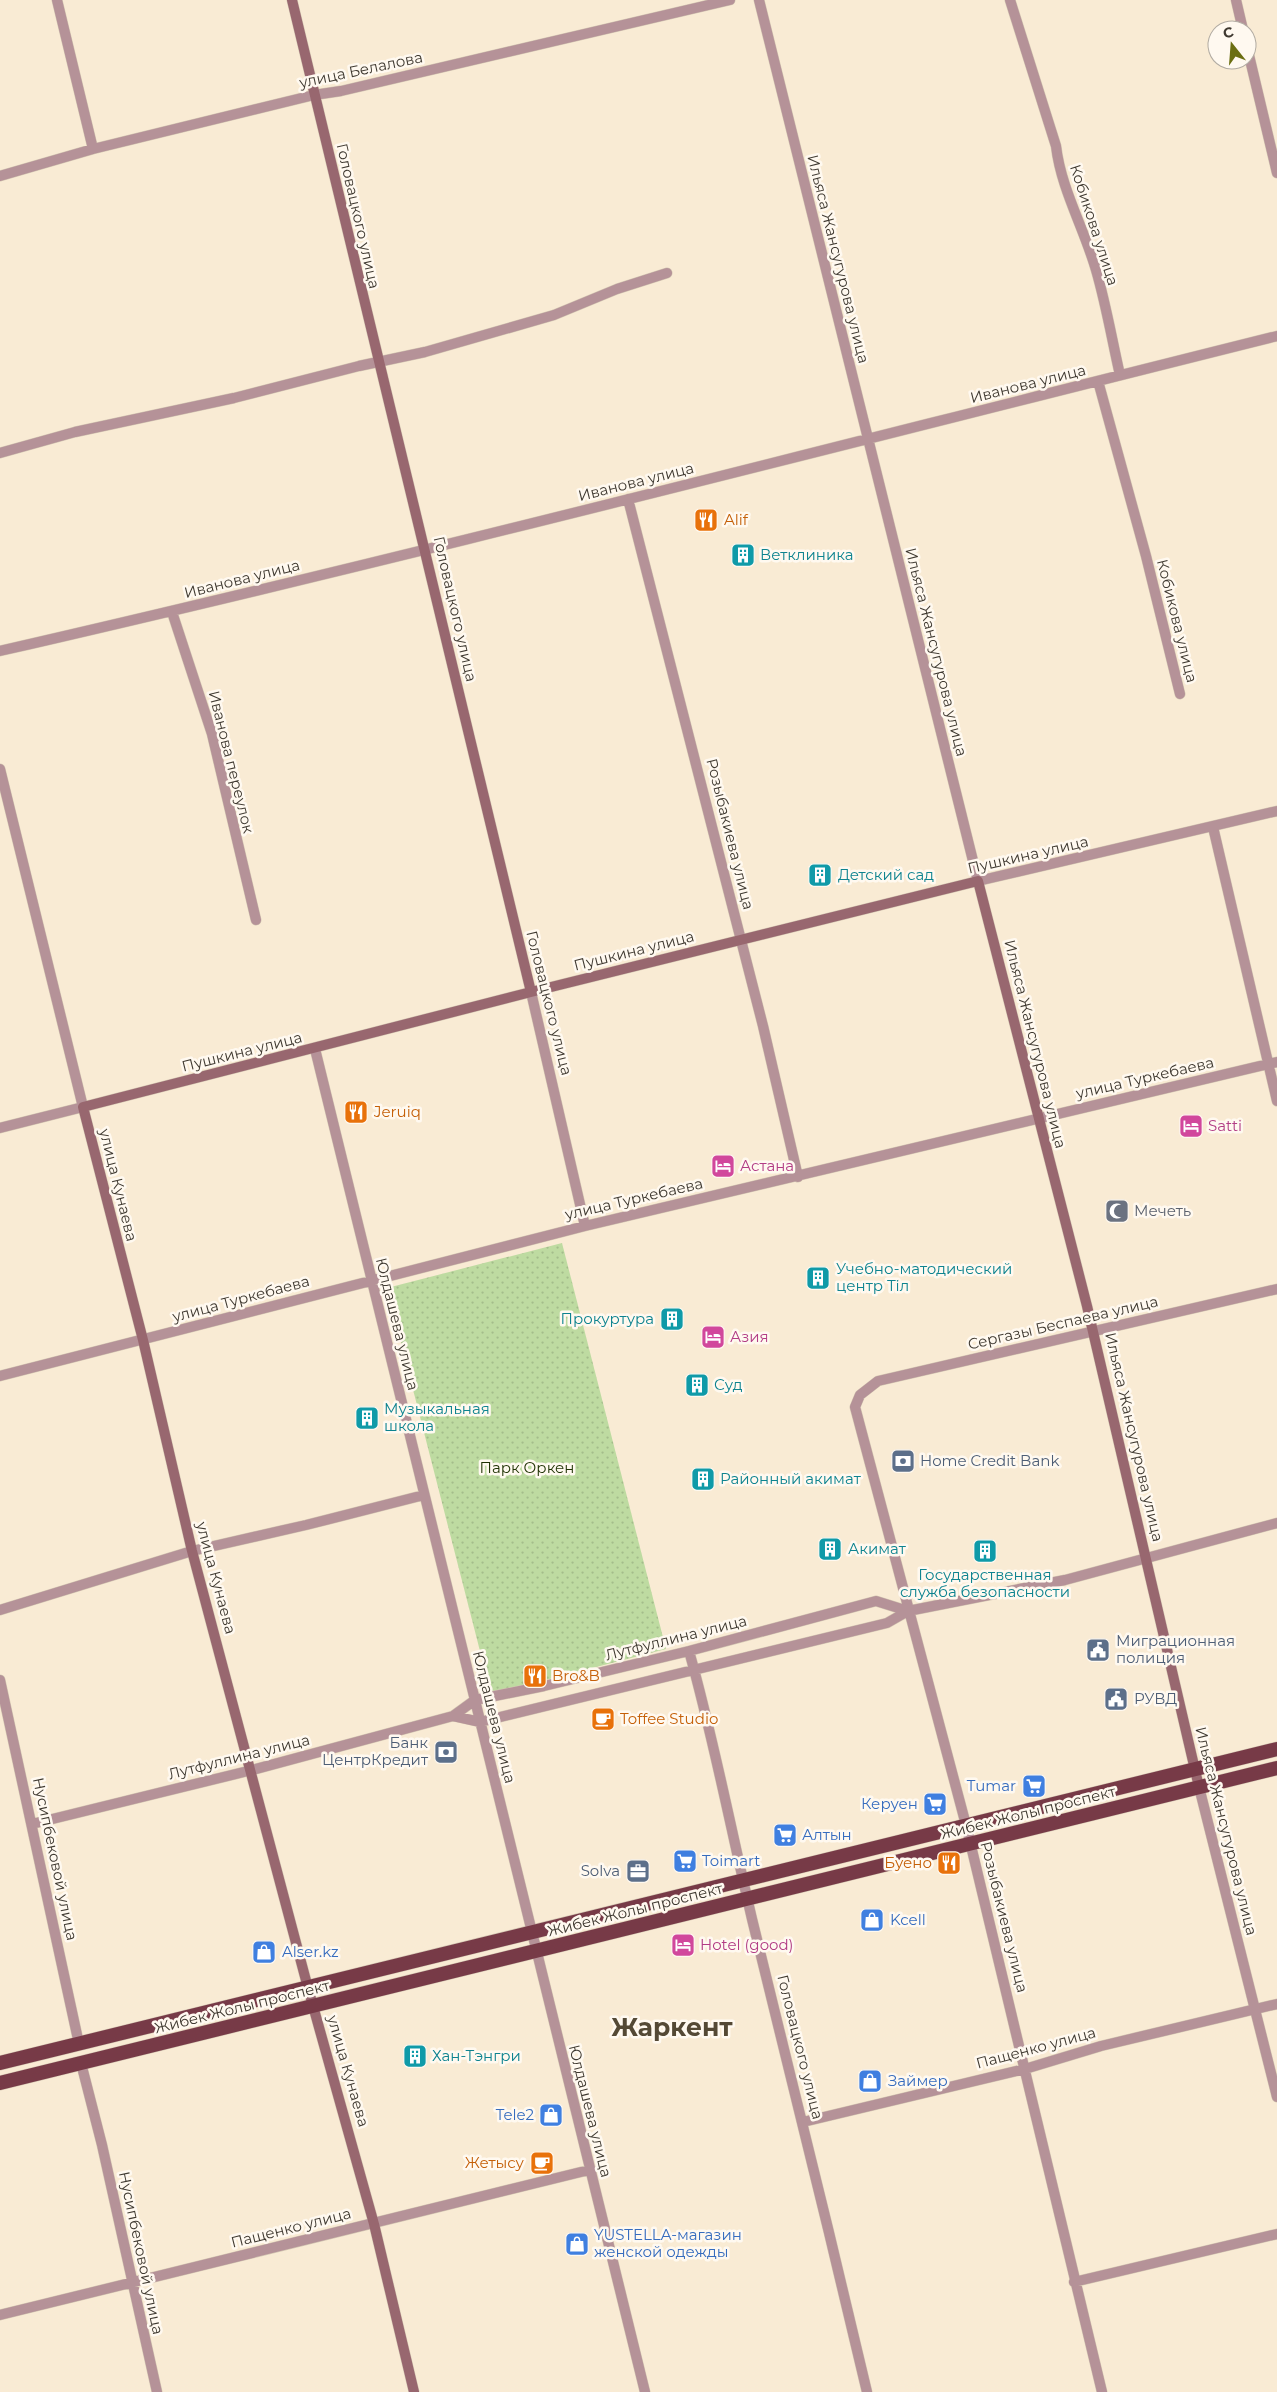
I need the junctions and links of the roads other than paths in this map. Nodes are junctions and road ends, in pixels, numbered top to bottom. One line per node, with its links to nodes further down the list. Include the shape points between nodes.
1 (57, 0): 10 (street)
2 (292, 0): 9 (main road, Головацкого улица)
3 (730, 0): 9 (street, улица Белалова)
4 (758, 0): 18 (street, Ильяса Жансугурова улица)
5 (1010, 0): 16 (street, Кобикова улица, via 1056,146 1058,170 1080,220 1096,271)
6 (1236, 0): 7 (street)
7 (1241, 20)
8 (1252, 70): 11 (street)
9 (314, 95): 10 (street, улица Белалова); 15 (main road, Головацкого улица)
10 (93, 149): 12 (street, улица Белалова)
11 (1277, 173)
12 (0, 176)
13 (667, 273): 15 (street, via 554,315)
14 (1277, 336): 16 (street, Иванова улица)
15 (378, 362): 19 (street, via 234,398 75,432); 21 (main road, Головацкого улица)
16 (1120, 375): 17 (street, Иванова улица)
17 (1098, 381): 18 (street, Иванова улица); 24 (street, Кобикова улица)
18 (868, 440): 20 (street, Иванова улица); 28 (street, Ильяса Жансугурова улица)
19 (0, 453)
20 (628, 499): 21 (street, Иванова улица); 30 (street, Розыбакиева улица)
21 (425, 549): 22 (street, Иванова улица); 31 (main road, Головацкого улица)
22 (172, 612): 23 (street, Иванова улица); 29 (street, Иванова переулок, via 212,734)
23 (0, 651)
24 (1180, 694)
25 (0, 769): 35 (street, улица Кунаева)
26 (1277, 811): 27 (street, Пушкина улица)
27 (1213, 827): 28 (street, Пушкина улица); 33 (street)
28 (978, 881): 30 (main road, Пушкина улица); 36 (main road, Ильяса Жансугурова улица)
29 (256, 920)
30 (742, 940): 31 (main road, Пушкина улица); 38 (street, Розыбакиева улица)
31 (531, 992): 32 (main road, Пушкина улица); 39 (street, Головацкого улица)
32 (315, 1049): 35 (main road, Пушкина улица); 40 (street, Юлдашева улица)
33 (1272, 1064): 34 (street); 36 (street, улица Туркебаева)
34 (1277, 1101)
35 (83, 1107): 37 (street, Пушкина улица); 43 (main road, улица Кунаева)
36 (1038, 1118): 38 (street, улица Туркебаева); 42 (main road, Ильяса Жансугурова улица)
37 (0, 1128)
38 (798, 1177): 39 (street, улица Туркебаева)
39 (586, 1226): 40 (street, улица Туркебаева)
40 (371, 1280): 43 (street, улица Туркебаева); 46 (street, Юлдашева улица)
41 (1277, 1289): 42 (street, Сергазы Беспаева улица)
42 (1092, 1330): 45 (street, Сергазы Беспаева улица, via 878,1381); 49 (main road, Ильяса Жансугурова улица)
43 (143, 1340): 44 (street, улица Туркебаева); 48 (main road, улица Кунаева)
44 (0, 1376)
45 (860, 1395): 51 (street, Розыбакиева улица, via 855,1407)
46 (424, 1495): 48 (street); 55 (street, Юлдашева улица)
47 (1277, 1523): 49 (street, Лутфуллина улица)
48 (192, 1551): 50 (street); 61 (main road, улица Кунаева)
49 (1147, 1559): 51 (street, Лутфуллина улица, via 1065,1580); 60 (main road, Ильяса Жансугурова улица)
50 (0, 1610)
51 (908, 1612): 52 (street, Лутфуллина улица, via 876,1601); 53 (street, Лутфуллина улица, via 887,1623); 64 (street, Розыбакиева улица)
52 (689, 1651): 53 (street, Головацкого улица); 55 (street, Лутфуллина улица)
53 (694, 1670): 57 (street, Лутфуллина улица); 66 (street, Головацкого улица)
54 (0, 1680): 63 (street, Нусипбековой улица)
55 (475, 1700): 56 (street, Лутфуллина улица); 57 (street, Юлдашева улица)
56 (453, 1716): 57 (street, Лутфуллина улица); 61 (street, Лутфуллина улица)
57 (480, 1722): 68 (street, Юлдашева улица)
58 (1277, 1749): 60 (highway, Жибек Жолы проспект)
59 (1277, 1768): 62 (highway, Жибек Жолы проспект)
60 (1194, 1769): 62 (main road, Ильяса Жансугурова улица); 64 (highway, Жибек Жолы проспект)
61 (252, 1770): 63 (street, Лутфуллина улица); 70 (main road, улица Кунаева)
62 (1199, 1788): 65 (highway, Жибек Жолы проспект); 73 (street, Ильяса Жансугурова улица)
63 (32, 1824): 74 (street, Нусипбековой улица)
64 (966, 1825): 65 (street, Розыбакиева улица); 66 (highway, Жибек Жолы проспект)
65 (970, 1844): 67 (highway, Жибек Жолы проспект); 77 (street, Розыбакиева улица)
66 (744, 1880): 67 (street, Головацкого улица); 68 (highway, Жибек Жолы проспект)
67 (748, 1899): 69 (highway, Жибек Жолы проспект); 80 (street, Головацкого улица)
68 (531, 1933): 69 (street, Юлдашева улица); 70 (highway, Жибек Жолы проспект)
69 (535, 1952): 72 (highway, Жибек Жолы проспект); 81 (street, Юлдашева улица)
70 (308, 1988): 72 (main road, улица Кунаева); 74 (highway, Жибек Жолы проспект)
71 (1277, 2004): 73 (street, Пащенко улица)
72 (314, 2006): 75 (highway, Жибек Жолы проспект); 82 (main road, улица Кунаева)
73 (1254, 2009): 77 (street, Пащенко улица, via 1101,2046); 79 (street, Ильяса Жансугурова улица)
74 (79, 2044): 76 (highway, Жибек Жолы проспект)
75 (81, 2062): 78 (highway, Жибек Жолы проспект); 84 (street, Нусипбековой улица)
76 (0, 2063)
77 (1026, 2069): 80 (street, Пащенко улица); 85 (street, Розыбакиева улица)
78 (0, 2083)
79 (1277, 2097)
80 (803, 2122): 90 (street, Головацкого улица)
81 (588, 2170): 82 (street, Пащенко улица); 89 (street, Юлдашева улица)
82 (374, 2224): 84 (street, Пащенко улица); 88 (main road, улица Кунаева)
83 (1277, 2234): 85 (street)
84 (133, 2282): 86 (street, Пащенко улица); 87 (street, Нусипбековой улица)
85 (1074, 2282): 91 (street, Розыбакиева улица)
86 (0, 2315)
87 (157, 2392)
88 (414, 2392)
89 (645, 2392)
90 (867, 2392)
91 (1102, 2392)

